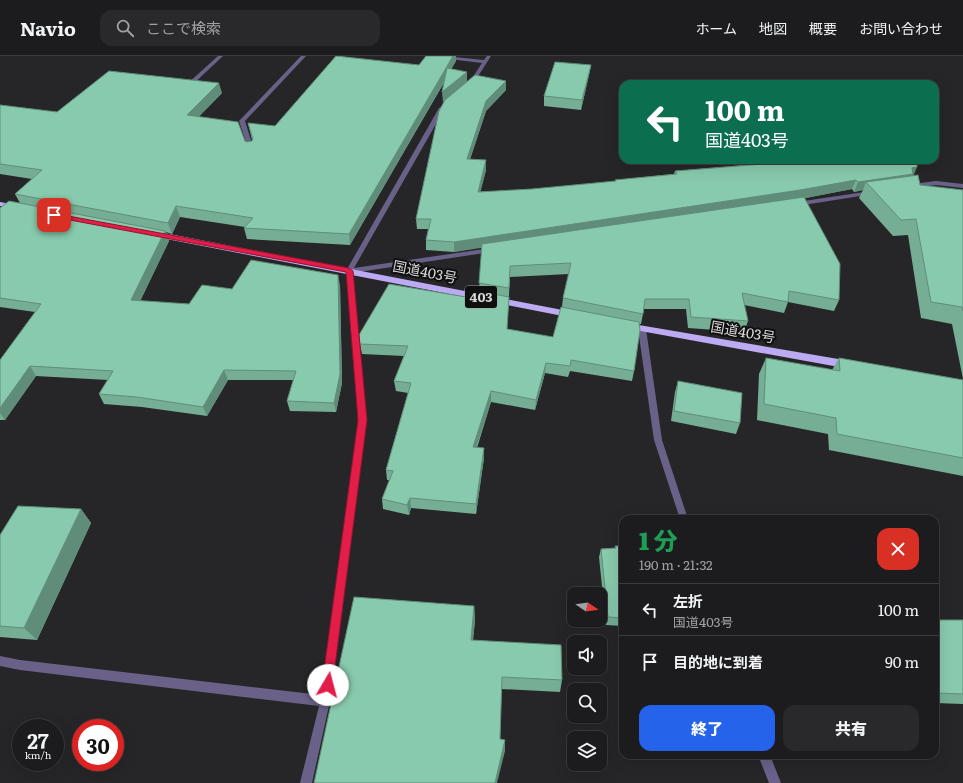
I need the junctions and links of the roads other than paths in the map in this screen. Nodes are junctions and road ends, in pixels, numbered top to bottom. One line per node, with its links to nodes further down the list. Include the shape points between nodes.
1 (221, 56): 6 (street)
2 (304, 56): 9 (street, via 242,122)
3 (432, 56): 5 (street)
4 (489, 56): 5 (street)
5 (485, 62): 7 (street, via 470,85)
6 (187, 87)
7 (464, 89)
8 (448, 103): 18 (street, via 442,107)
9 (251, 150)
10 (963, 186): 11 (street, via 936,183)
11 (904, 188)
12 (881, 191): 14 (street)
13 (0, 204): 15 (highway)
14 (786, 205)
15 (29, 210)
16 (141, 232): 18 (highway, 国道403号 / 403)
17 (495, 249): 18 (street)
18 (349, 271): 19 (highway, 国道403号 / 403); 25 (street, via 363,420)
19 (580, 317)
20 (618, 324): 21 (highway, 国道403号)
21 (642, 329): 22 (highway, 国道403号); 23 (street, via 658,440)
22 (861, 367)
23 (683, 515)
24 (0, 661): 25 (street)
25 (326, 701): 27 (street)
26 (766, 759): 28 (street)
27 (306, 783)
28 (775, 783)

